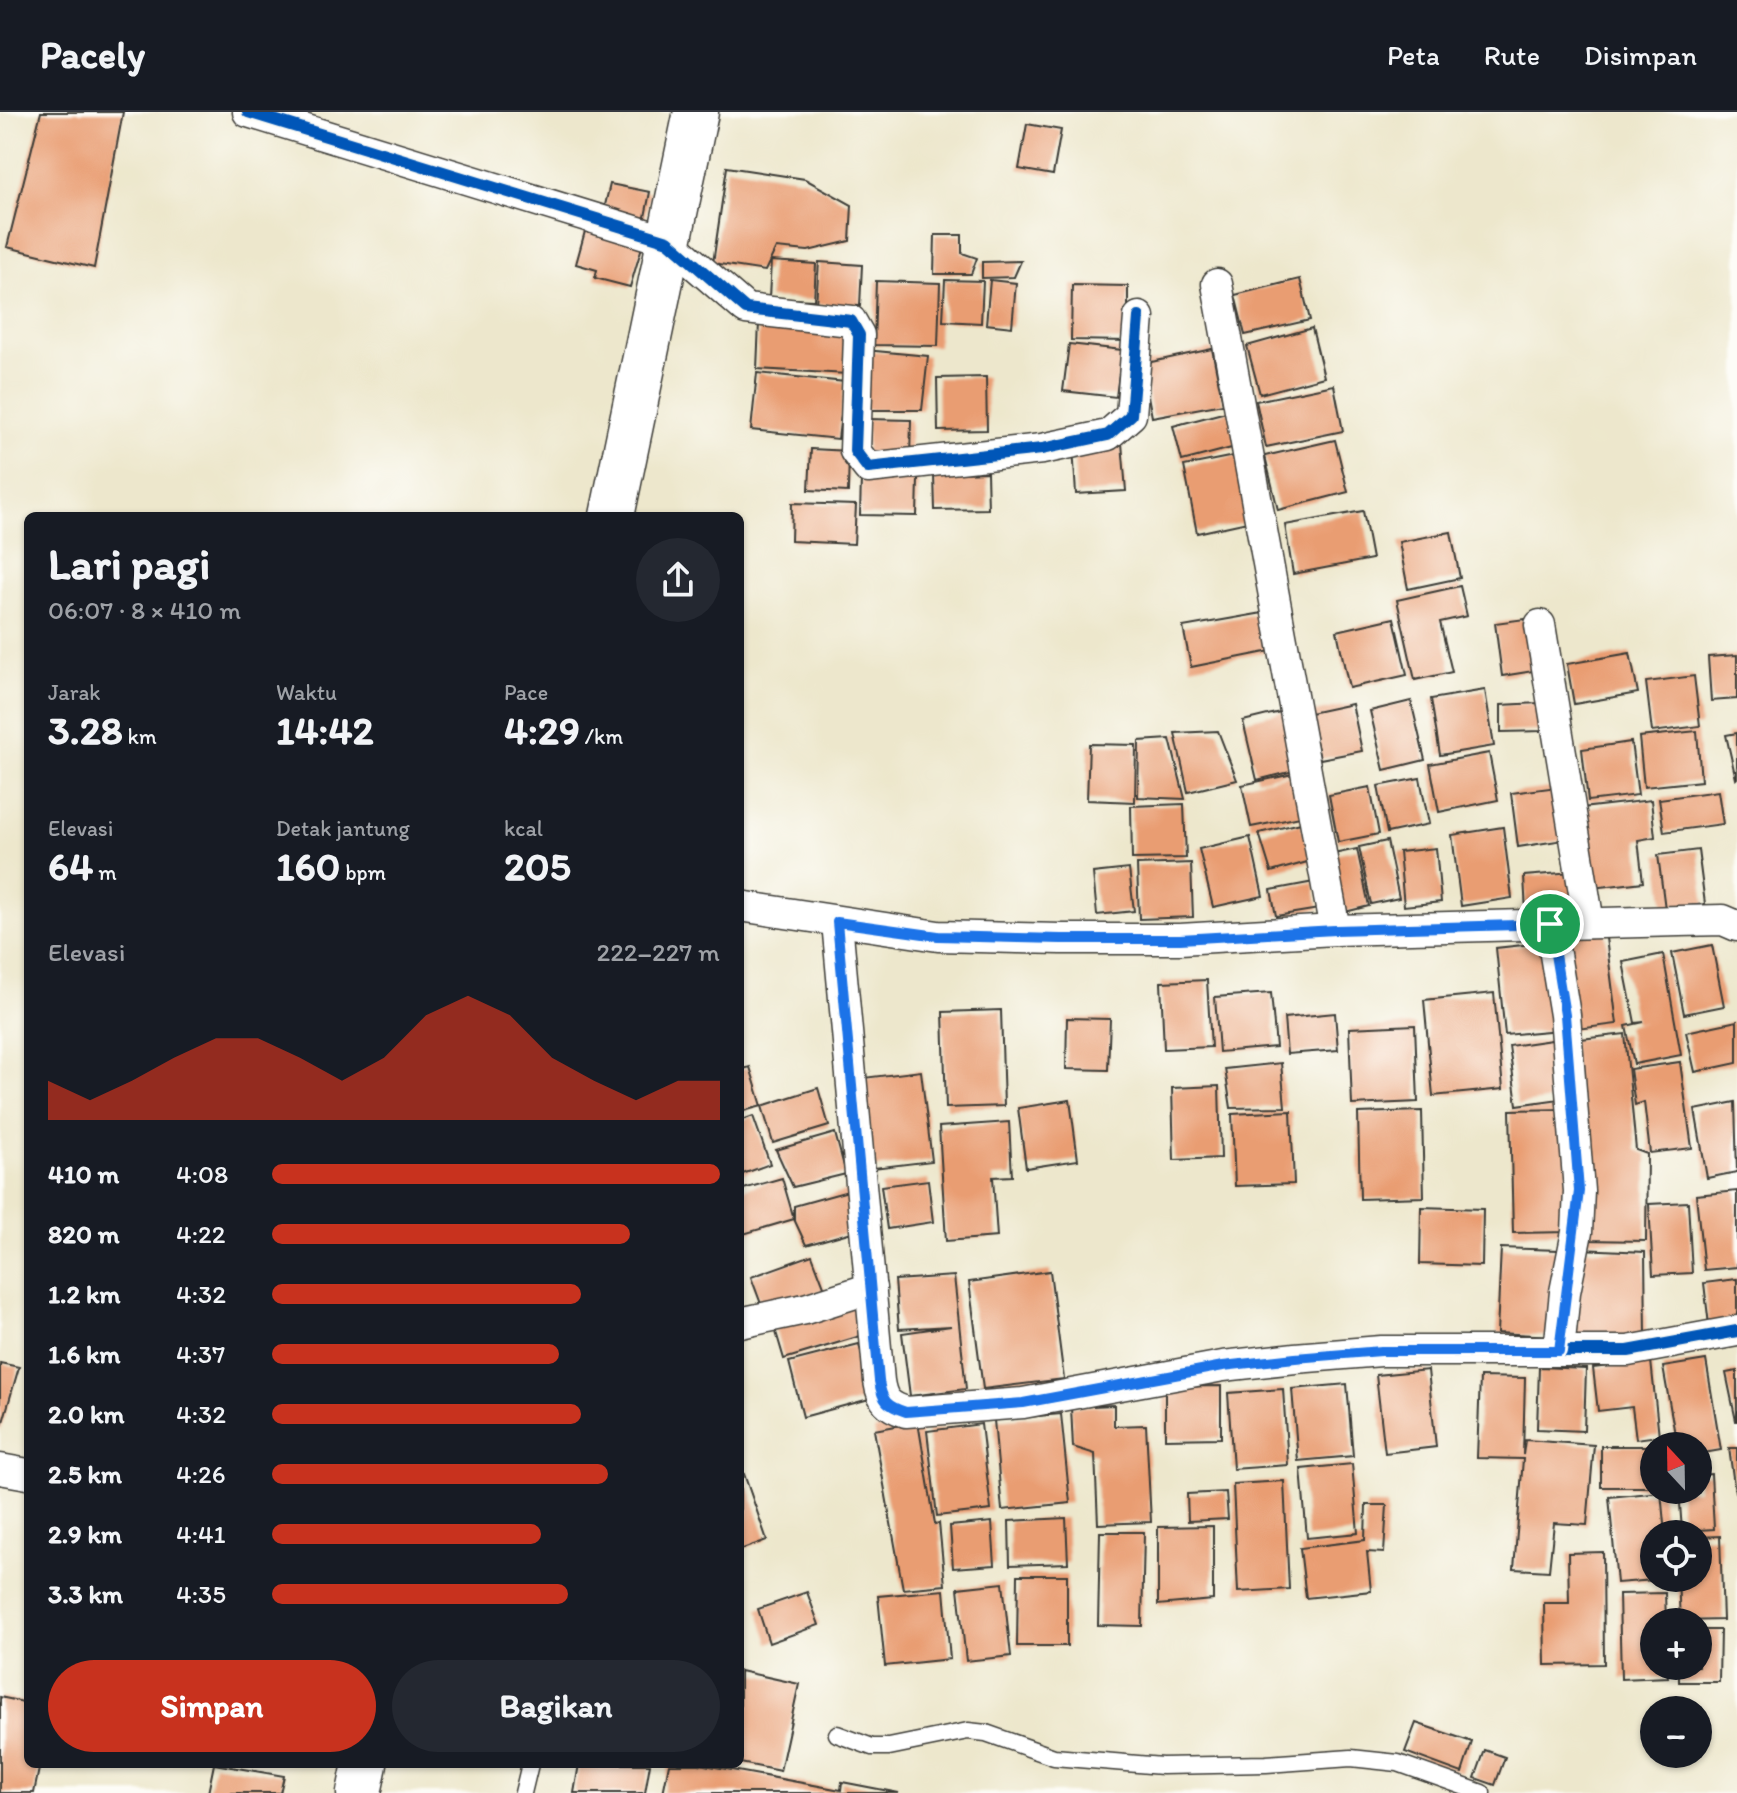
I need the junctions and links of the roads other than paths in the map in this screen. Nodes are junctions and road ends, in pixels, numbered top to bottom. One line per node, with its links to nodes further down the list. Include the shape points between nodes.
1 (248, 112): 3 (street)
2 (695, 117): 3 (main road)
3 (668, 241): 5 (street, via 746,309 842,318 857,328 855,451 868,468 1042,449 1108,435 1131,415); 6 (main road)
4 (1217, 284): 13 (street)
5 (1139, 317)
6 (613, 512)
7 (1540, 625): 10 (street)
8 (744, 907): 9 (street)
9 (837, 922): 13 (street, via 938,936 1061,939); 14 (street)
10 (1589, 923): 11 (street); 12 (street, via 1723,920)
11 (1550, 924): 13 (street); 17 (street, via 1565,1015 1579,1191)
12 (1737, 926)
13 (1335, 930)
14 (871, 1288): 15 (street); 17 (street, via 881,1398 906,1412 1023,1403 1295,1358 1381,1351)
15 (744, 1322)
16 (1737, 1331): 17 (street, via 1628,1351)
17 (1559, 1351)
18 (0, 1469): 19 (street)
19 (24, 1473)
20 (837, 1734): 25 (lane, via 872,1747 889,1747 968,1731 1054,1757 1162,1766 1351,1758 1398,1763)
21 (364, 1768): 23 (main road)
22 (529, 1768): 24 (lane)
23 (359, 1793)
24 (523, 1793)
25 (1482, 1793)

